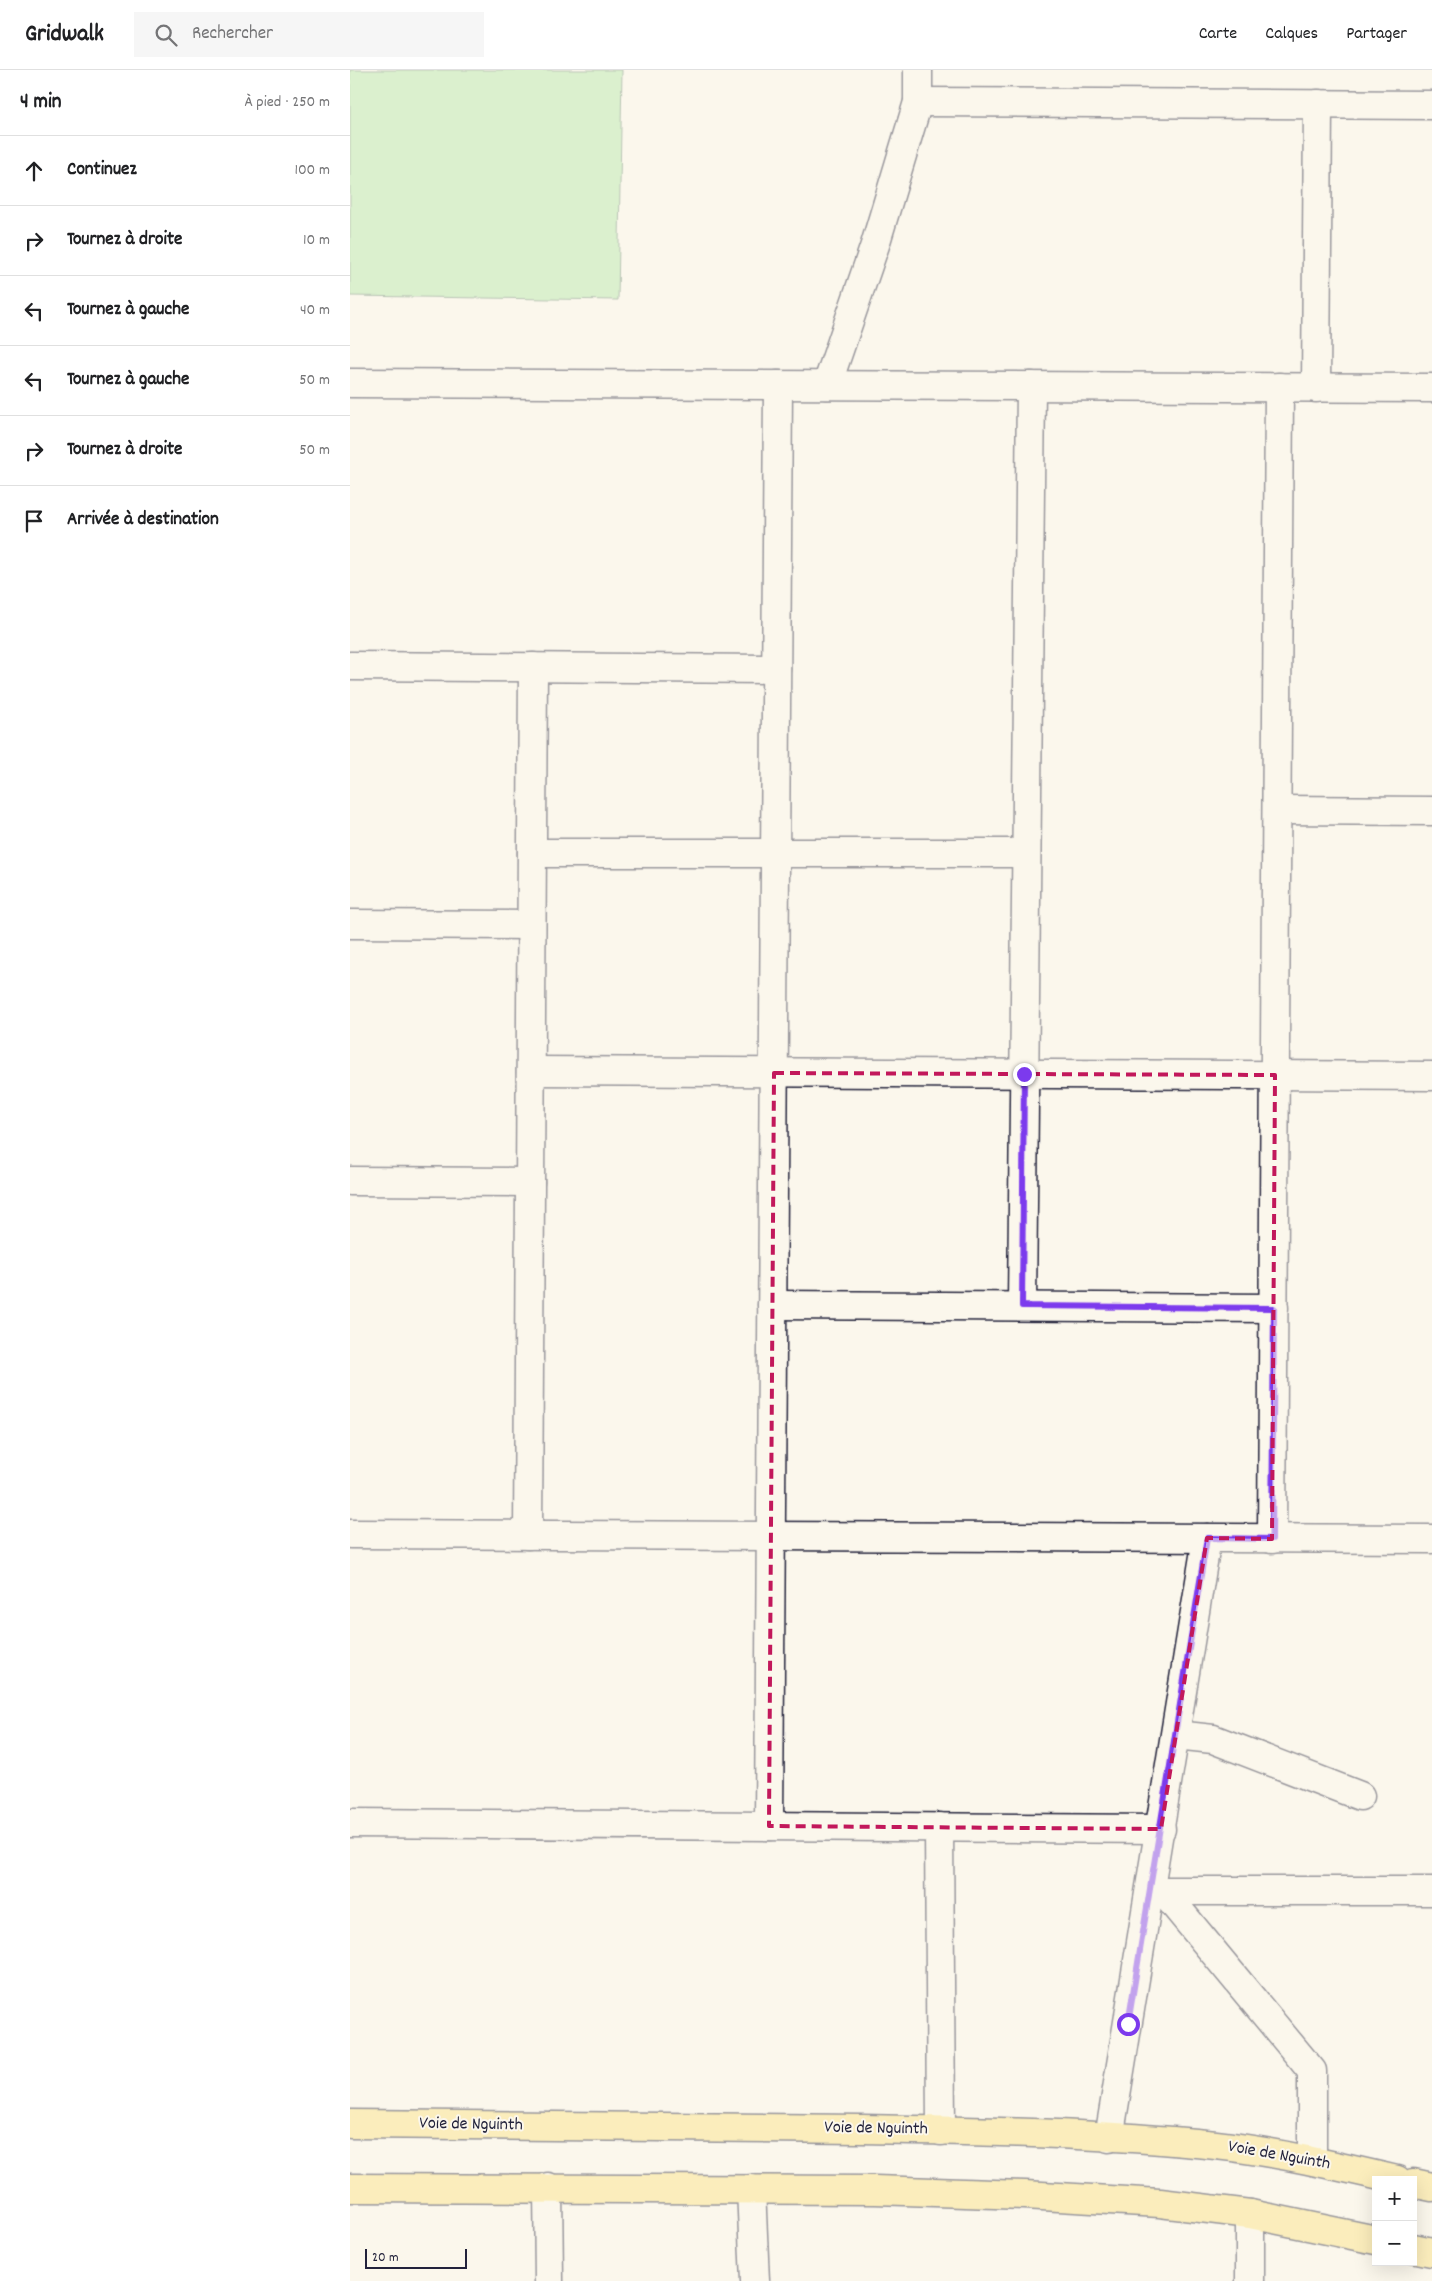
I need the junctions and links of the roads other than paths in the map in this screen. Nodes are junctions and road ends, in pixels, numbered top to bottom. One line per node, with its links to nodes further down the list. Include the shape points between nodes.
1 (918, 70): 2 (street)
2 (918, 102): 3 (street); 7 (street, via 875,245)
3 (1318, 104): 4 (street); 10 (street)
4 (1432, 104)
5 (350, 383): 6 (street)
6 (778, 385): 7 (street); 14 (street)
7 (827, 385): 8 (street)
8 (1031, 386): 9 (street); 17 (street)
9 (1279, 387): 10 (street); 15 (street)
10 (1316, 388): 11 (street)
11 (1432, 388)
12 (350, 666): 13 (street)
13 (533, 667): 14 (street); 18 (street)
14 (776, 668): 19 (street)
15 (1277, 810): 16 (street); 25 (street)
16 (1432, 811)
17 (1026, 852): 19 (street); 24 (street)
18 (532, 853): 19 (street); 21 (street)
19 (775, 853): 23 (street)
20 (350, 924): 21 (street)
21 (532, 925): 22 (street)
22 (531, 1071): 23 (street); 28 (street)
23 (774, 1073): 24 (street); 29 (street)
24 (1024, 1074): 25 (street); 30 (street)
25 (1275, 1075): 26 (street); 31 (street)
26 (1432, 1076)
27 (350, 1181): 28 (street)
28 (530, 1182): 33 (street)
29 (772, 1305): 30 (street); 34 (street)
30 (1022, 1306): 31 (street)
31 (1274, 1308): 36 (street)
32 (350, 1534): 33 (street)
33 (528, 1535): 34 (street)
34 (771, 1536): 35 (street); 41 (street)
35 (1207, 1538): 36 (street); 38 (street)
36 (1272, 1539): 37 (street)
37 (1432, 1539)
38 (1176, 1735): 39 (street, via 1213,1738); 43 (street)
39 (1360, 1796)
40 (350, 1823): 41 (street)
41 (769, 1826): 42 (street)
42 (939, 1827): 43 (street); 47 (street)
43 (1161, 1829): 44 (street)
44 (1156, 1891): 45 (street); 48 (street); 49 (street, via 1312,2071)
45 (1432, 1892)
46 (350, 2124): 47 (highway, Voie de Nguinth)
47 (941, 2131): 48 (highway, Voie de Nguinth)
48 (1109, 2138): 49 (highway, Voie de Nguinth, via 1216,2145)
49 (1312, 2160): 50 (highway, Voie de Nguinth)
50 (1381, 2176)
51 (1417, 2184): 53 (highway)
52 (548, 2187): 54 (highway); 55 (highway); 60 (street)
53 (1432, 2187)
54 (350, 2188)
55 (751, 2189): 56 (highway, via 1025,2195 1160,2203); 61 (street)
56 (1250, 2214): 57 (highway); 62 (street)
57 (1372, 2239)
58 (1417, 2249): 59 (highway)
59 (1432, 2252)
60 (549, 2281)
61 (756, 2281)
62 (1250, 2281)

